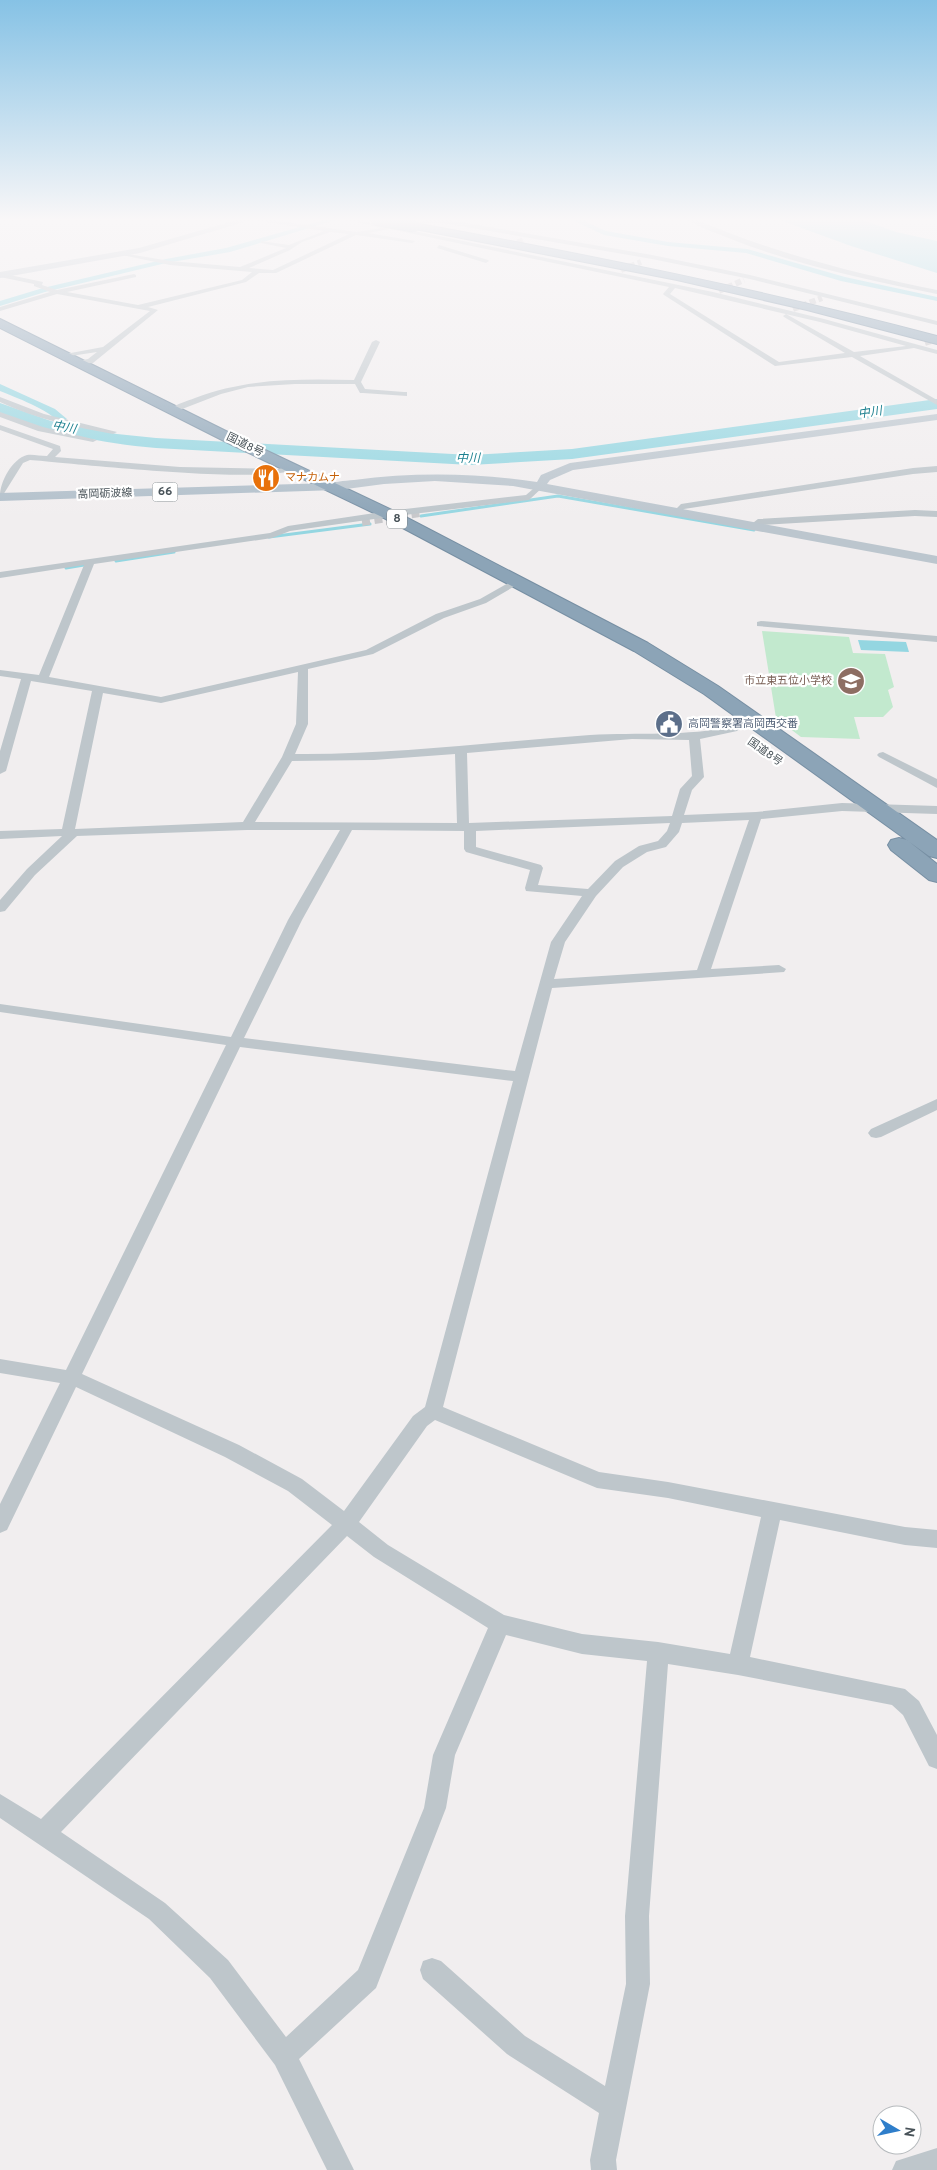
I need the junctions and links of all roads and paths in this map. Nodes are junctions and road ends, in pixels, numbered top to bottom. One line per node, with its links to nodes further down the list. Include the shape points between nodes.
1 (137, 320): 13 (street)
2 (708, 320): 15 (street, via 778,364)
3 (794, 320): 15 (street)
4 (820, 320): 12 (street)
5 (863, 320): 9 (highway)
6 (885, 320): 8 (highway)
7 (0, 323): 16 (highway, 国道8号 / 8)
8 (937, 334)
9 (937, 340)
10 (376, 342): 18 (street)
11 (924, 343): 12 (street)
12 (916, 346): 14 (street); 15 (street)
13 (103, 349): 16 (street); 17 (street, via 90,361)
14 (937, 352)
15 (853, 354): 21 (street)
16 (64, 355): 17 (highway, 国道8号 / 8)
17 (81, 363): 22 (highway, 国道8号 / 8)
18 (356, 382): 19 (street, via 363,391); 22 (street, via 288,382 233,388)
19 (404, 394)
20 (0, 399): 26 (street, via 46,418)
21 (935, 402)
22 (174, 409): 29 (highway, 国道8号 / 8)
23 (0, 414): 27 (street)
24 (937, 417): 31 (street, via 570,467 546,478)
25 (0, 428): 28 (street, via 56,448)
26 (113, 432)
27 (93, 440)
28 (50, 457): 29 (street, via 180,470 278,472); 33 (street, via 29,457 20,461)
29 (293, 468): 32 (highway, 国道8号 / 8)
30 (937, 469): 35 (street, via 681,507)
31 (540, 486): 32 (street, via 427,477); 34 (street, via 529,498); 35 (street)
32 (331, 487): 33 (main road, 高岡砺波線 / 66); 36 (highway, 国道8号 / 8)
33 (0, 495)
34 (502, 501): 36 (street); 37 (street)
35 (677, 512): 40 (street)
36 (388, 514): 41 (street, via 288,529); 45 (highway, 国道8号 / 8)
37 (420, 514)
38 (937, 514): 40 (street, via 915,512 758,522)
39 (362, 522): 41 (street)
40 (753, 526): 42 (street)
41 (272, 536): 43 (street)
42 (937, 560)
43 (90, 562): 44 (street); 51 (street)
44 (0, 575)
45 (517, 581): 48 (street, via 483,601 440,616 369,652); 54 (highway, 国道8号 / 8, via 658,673); 62 (highway, 国道8号 / 8, via 641,647 711,690)
46 (761, 624): 47 (street)
47 (937, 639)
48 (303, 668): 52 (street, via 161,700); 57 (street, via 302,724)
49 (0, 673): 50 (street)
50 (27, 676): 51 (street); 58 (street)
51 (43, 678): 52 (street)
52 (98, 689): 69 (street)
53 (694, 735): 54 (street); 55 (street, via 632,736); 65 (street, via 698,777 686,789)
54 (741, 735)
55 (461, 750): 57 (street, via 343,758); 68 (street)
56 (883, 755): 59 (street)
57 (288, 757): 66 (street)
58 (0, 771)
59 (937, 784)
60 (819, 790): 61 (highway)
61 (842, 807): 62 (street); 64 (street); 72 (highway)
62 (875, 808): 63 (street); 71 (highway, 国道8号 / 8)
63 (937, 810)
64 (756, 816): 65 (street); 76 (street)
65 (676, 819): 68 (street); 73 (street, via 673,832 662,844 643,849 619,864)
66 (247, 826): 67 (street); 69 (street)
67 (348, 826): 68 (street); 79 (street, via 295,920)
68 (466, 827): 73 (street, via 470,849 537,868 531,888)
69 (71, 832): 70 (street); 74 (street)
70 (0, 835)
71 (937, 851)
72 (937, 875)
73 (591, 893): 77 (street, via 558,942)
74 (0, 908)
75 (779, 969): 76 (street)
76 (702, 974): 77 (street)
77 (546, 984): 80 (street)
78 (0, 1008): 79 (street)
79 (236, 1042): 80 (street); 84 (street)
80 (522, 1077): 85 (street)
81 (937, 1104): 82 (street)
82 (876, 1133)
83 (0, 1366): 84 (street)
84 (73, 1378): 87 (street); 88 (street, via 232,1451 295,1485)
85 (433, 1411): 86 (street, via 597,1480 668,1490); 88 (street, via 420,1421)
86 (772, 1511): 89 (street, via 905,1536); 92 (street)
87 (0, 1524)
88 (346, 1524): 90 (street, via 381,1551); 95 (street)
89 (937, 1538)
90 (500, 1624): 91 (street, via 582,1644); 97 (street, via 444,1755 435,1808 367,1979)
91 (658, 1652): 92 (street); 98 (street, via 637,1916 638,1984)
92 (738, 1665): 93 (street, via 897,1696 911,1708)
93 (937, 1758)
94 (0, 1805): 95 (street)
95 (43, 1834): 97 (street, via 157,1911 219,1969)
96 (432, 1970): 98 (street, via 516,2045)
97 (284, 2056): 100 (street)
98 (614, 2107): 101 (street, via 603,2160)
99 (937, 2161): 102 (street)
100 (342, 2170)
101 (604, 2170)
102 (905, 2170)

